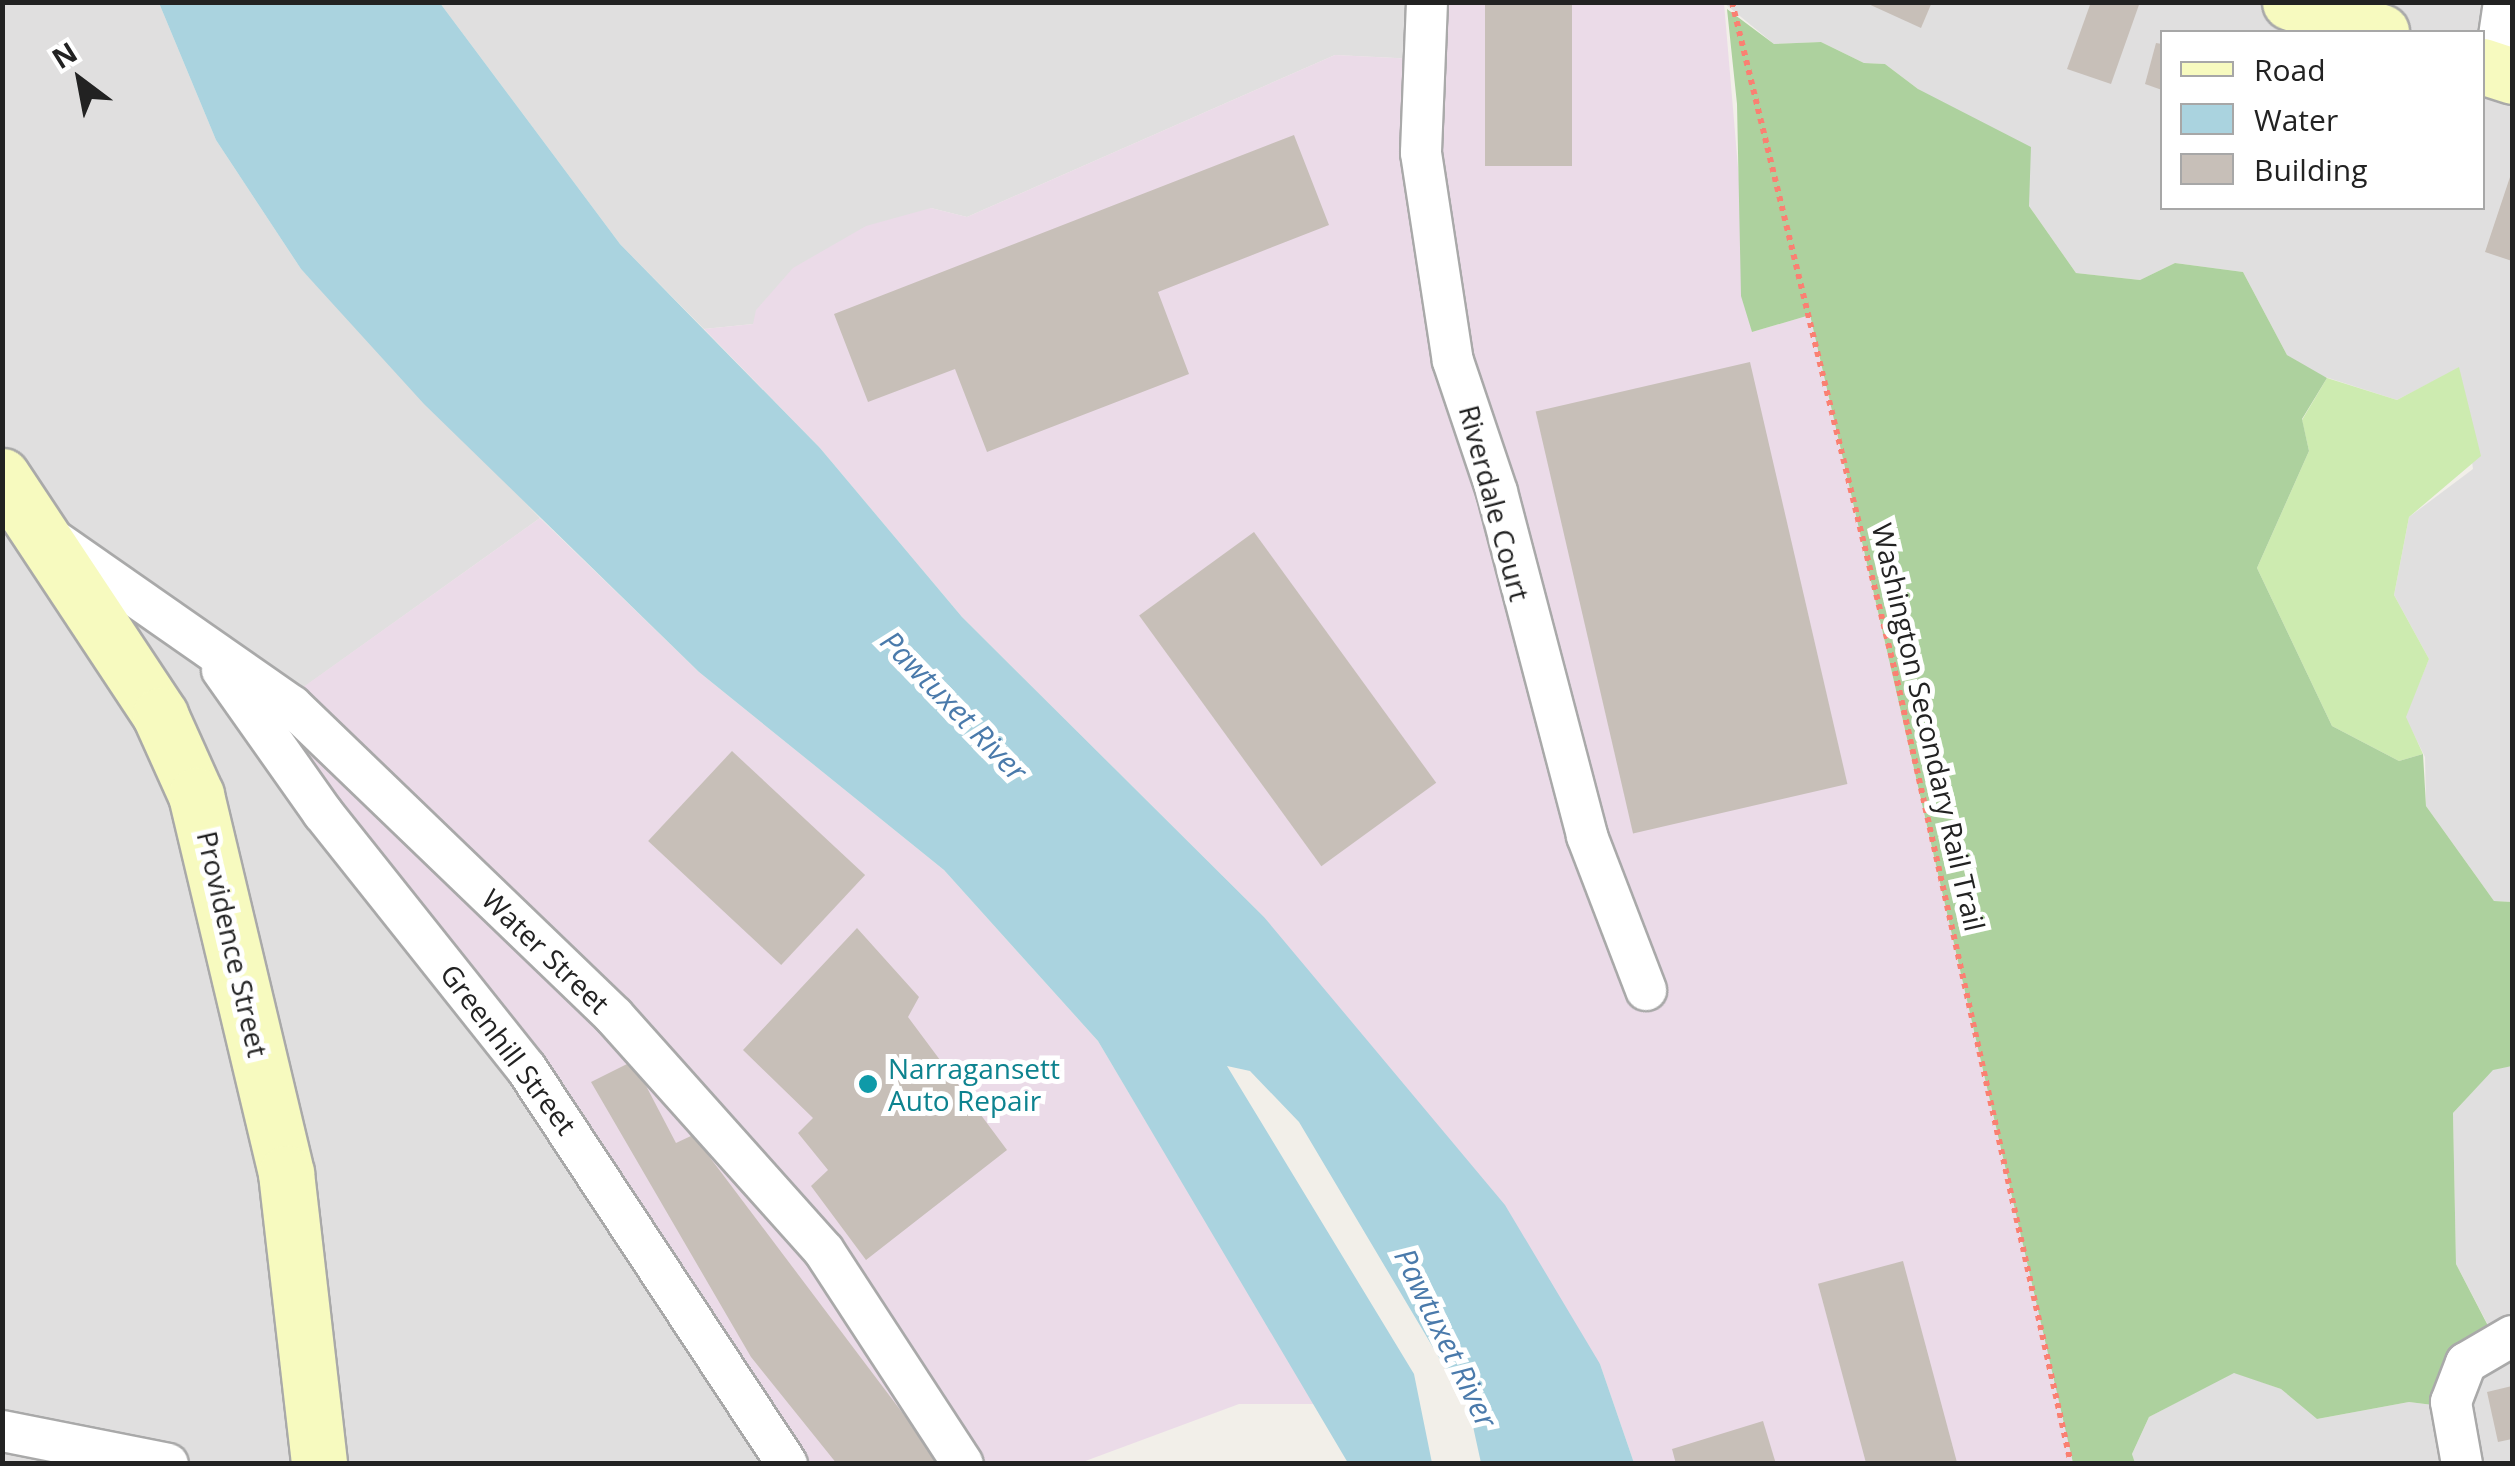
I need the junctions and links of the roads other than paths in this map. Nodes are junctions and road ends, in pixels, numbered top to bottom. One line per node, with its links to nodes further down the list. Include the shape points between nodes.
1 (1427, 2): 9 (street, Riverdale Court, via 1421,153 1453,362 1496,492 1587,836)
2 (2290, 2): 4 (main road)
3 (2504, 2): 5 (street)
4 (2375, 30)
5 (2496, 70)
6 (2, 476): 7 (main road, Providence Street)
7 (38, 528): 8 (street, Water Street); 13 (main road, Providence Street, via 160,715 200,808 286,1174)
8 (208, 651): 14 (street, Greenhill Street, via 323,813 526,1068); 15 (street, Water Street, via 292,706 614,1016 824,1251)
9 (1646, 990)
10 (2512, 1336): 16 (street, via 2466,1363 2451,1402)
11 (2, 1431): 12 (street)
12 (168, 1464)
13 (319, 1464)
14 (787, 1464)
15 (963, 1464)
16 (2462, 1464)

